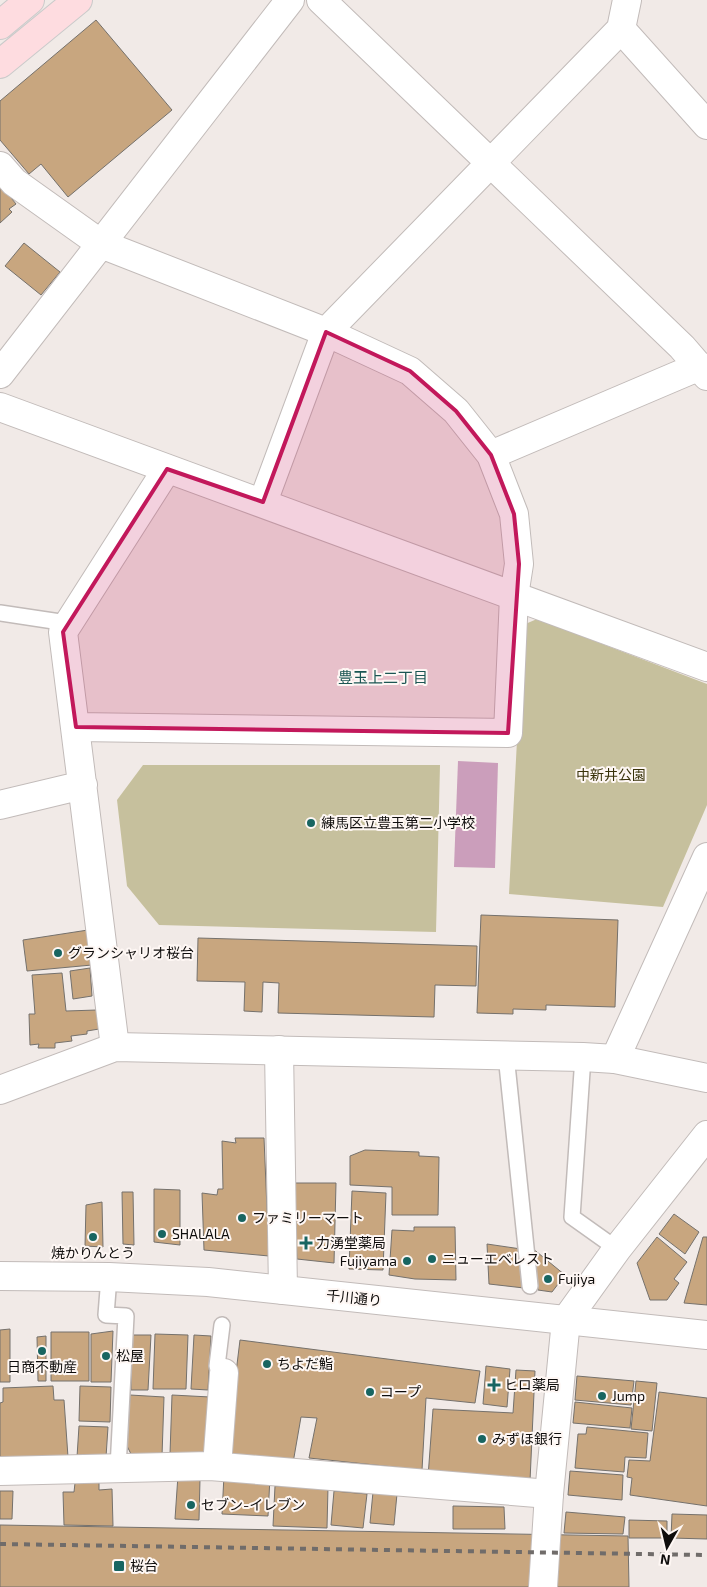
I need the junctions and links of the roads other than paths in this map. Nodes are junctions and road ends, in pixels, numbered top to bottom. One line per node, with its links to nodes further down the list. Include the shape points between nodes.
1 (30, 0): 6 (main road)
2 (78, 0): 8 (main road)
3 (290, 0): 12 (street)
4 (321, 0): 10 (street)
5 (626, 0): 7 (street)
6 (0, 24)
7 (621, 28): 9 (street); 10 (street)
8 (0, 64)
9 (707, 125)
10 (490, 165): 13 (street); 14 (street)
11 (0, 166): 12 (street, via 14,182)
12 (101, 244): 13 (street); 15 (street)
13 (326, 332): 17 (street, via 410,371 456,411); 19 (street)
14 (704, 371): 17 (street)
15 (0, 374)
16 (0, 407): 18 (street)
17 (491, 455): 20 (street, via 514,514 520,564)
18 (167, 468): 19 (street); 22 (street)
19 (263, 502): 20 (street)
20 (514, 596): 23 (street); 24 (street, via 508,733)
21 (0, 613): 22 (lane)
22 (67, 623): 24 (street, via 63,632)
23 (707, 666)
24 (76, 727): 25 (street)
25 (83, 785): 26 (street); 28 (street)
26 (0, 805)
27 (707, 857): 32 (street)
28 (115, 1047): 29 (street); 34 (street)
29 (279, 1050): 30 (street); 40 (street)
30 (506, 1055): 31 (street); 39 (lane)
31 (583, 1056): 32 (street); 36 (lane, via 572,1217)
32 (614, 1059): 33 (street)
33 (707, 1078)
34 (0, 1090)
35 (707, 1136): 36 (street)
36 (617, 1249): 41 (street)
37 (0, 1276): 38 (street, 千川通り)
38 (108, 1277): 40 (street, 千川通り); 46 (lane, via 106,1315 126,1316)
39 (530, 1286)
40 (283, 1290): 41 (street, 千川通り)
41 (566, 1320): 43 (street, 千川通り); 48 (street)
42 (222, 1325): 44 (lane, via 217,1366)
43 (707, 1335)
44 (224, 1373): 45 (street)
45 (217, 1466): 46 (street); 48 (street)
46 (118, 1468): 47 (street)
47 (0, 1471)
48 (549, 1494): 49 (street)
49 (543, 1587)

